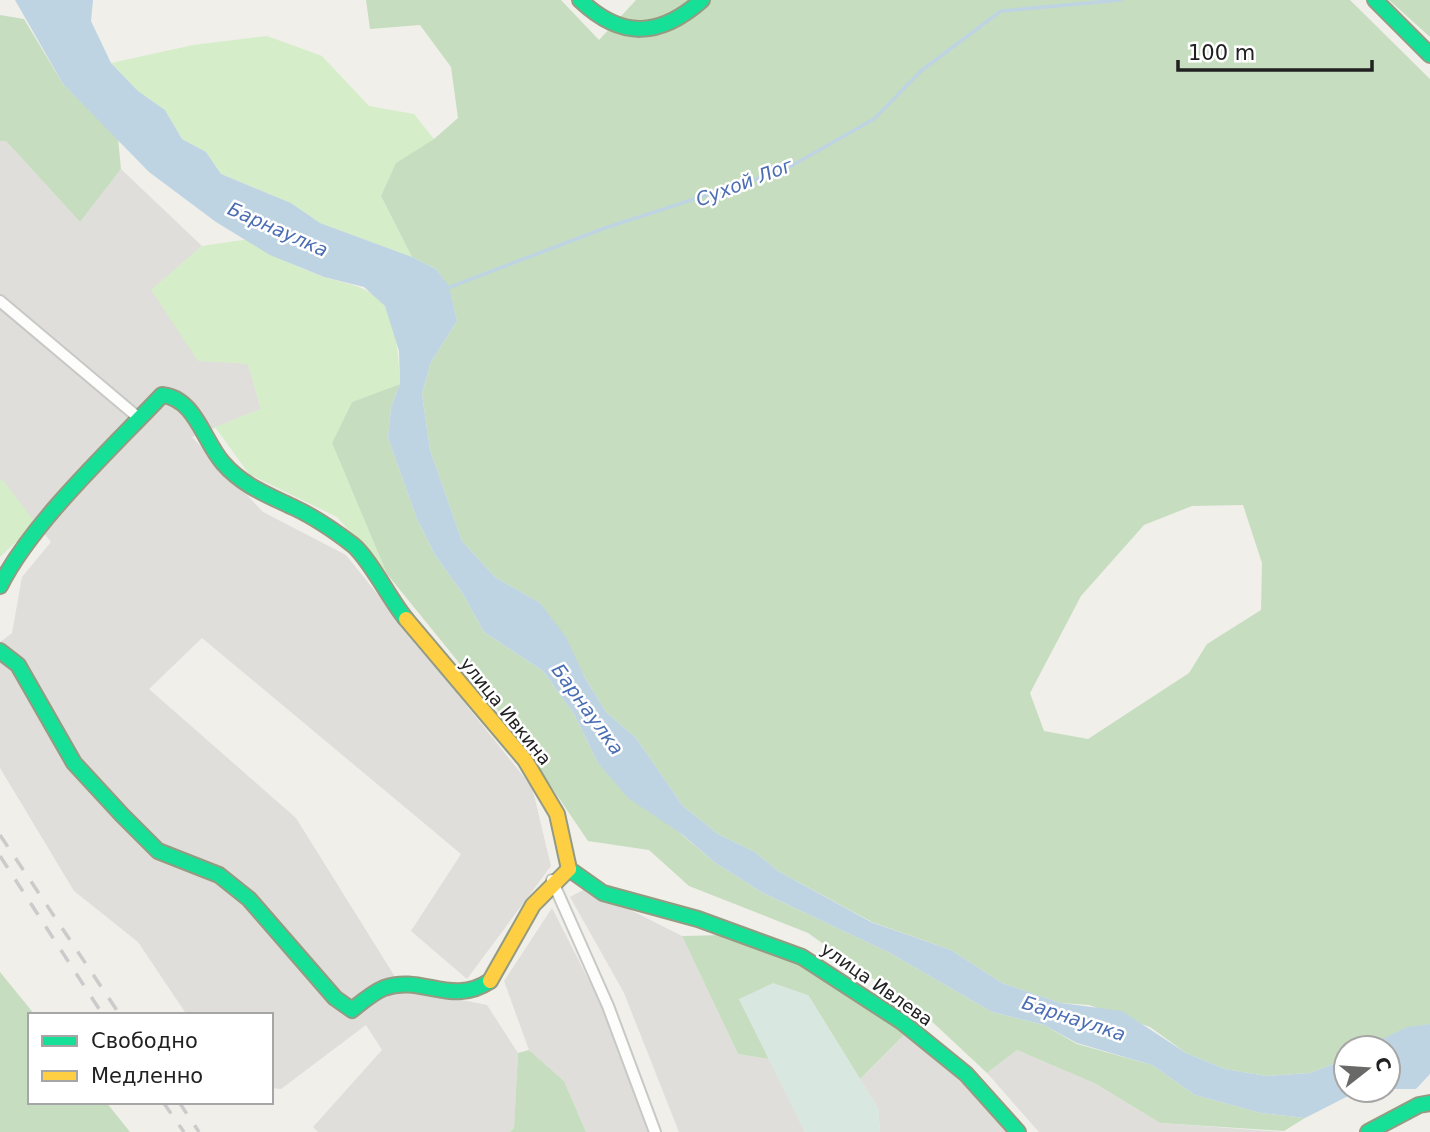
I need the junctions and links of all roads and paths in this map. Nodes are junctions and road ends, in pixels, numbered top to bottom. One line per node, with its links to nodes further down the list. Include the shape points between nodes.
1 (580, 0): 2 (street, via 612,27 638,32 661,26)
2 (702, 0)
3 (1375, 0): 4 (street)
4 (1430, 55)
5 (0, 301): 6 (street)
6 (140, 419): 7 (street, улица Ивкина, via 17,558); 9 (street, улица Ивкина, via 162,395 185,402 206,442 250,488 298,509 356,547 393,604 525,760 557,814)
7 (0, 586)
8 (0, 651): 10 (street, via 18,665 74,763 122,815 158,851 219,875 249,899 335,998 352,1010 385,987 455,994 484,987 492,980 523,916)
9 (569, 869): 10 (street); 13 (street, улица Ивлева, via 603,893 698,919 802,957 852,986 966,1074)
10 (552, 880): 12 (street, via 608,1006)
11 (1430, 1103): 14 (street)
12 (655, 1132)
13 (1018, 1132)
14 (1368, 1132)

